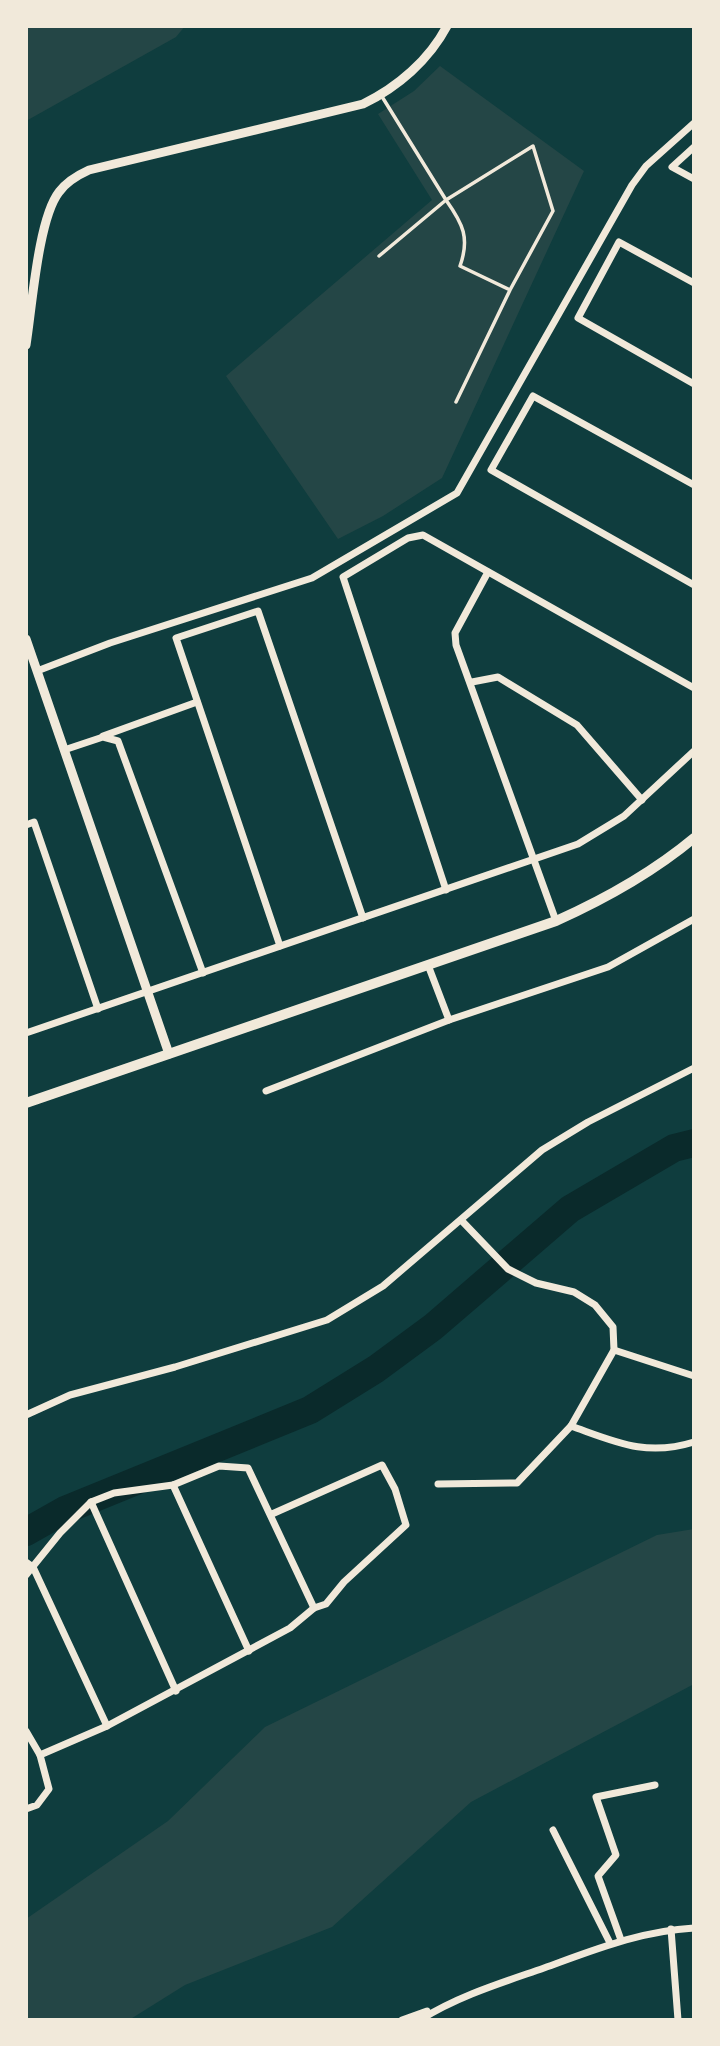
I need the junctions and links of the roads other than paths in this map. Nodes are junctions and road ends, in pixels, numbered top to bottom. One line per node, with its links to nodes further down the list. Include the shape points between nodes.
1 (447, 26): 2 (street, via 427,57)
2 (382, 95): 6 (lane); 10 (street, via 363,104 89,170 66,183 46,222)
3 (694, 123): 17 (street, via 646,166 632,185 457,493 312,578)
4 (694, 147): 5 (street, via 672,167)
5 (694, 179)
6 (446, 200): 7 (lane); 9 (lane, via 466,235 460,266); 9 (lane, via 533,146 553,211)
7 (379, 256)
8 (694, 284): 11 (street, via 619,242 578,318)
9 (510, 290): 12 (lane)
10 (26, 345)
11 (694, 384)
12 (456, 402)
13 (694, 485): 15 (street, via 533,396 491,470)
14 (488, 572): 18 (street, via 455,633); 19 (street); 28 (street, via 423,535 408,538 343,577)
15 (694, 585)
16 (26, 639): 17 (street)
17 (37, 671): 22 (street)
18 (472, 682): 24 (street, via 498,677 577,725); 27 (street)
19 (694, 688)
20 (197, 702): 21 (street); 29 (street, via 176,638 258,611); 32 (street)
21 (103, 737): 22 (street); 34 (street, via 118,741)
22 (64, 750): 35 (street)
23 (694, 751): 24 (street)
24 (642, 800): 27 (street, via 625,816 578,844)
25 (26, 825): 36 (street, via 34,822)
26 (694, 838): 31 (main road, via 605,899)
27 (533, 860): 28 (street); 31 (street)
28 (446, 890): 29 (street)
29 (363, 918): 32 (street)
30 (694, 919): 37 (street, via 608,967)
31 (556, 921): 33 (main road)
32 (280, 946): 34 (street)
33 (428, 965): 37 (street); 39 (main road)
34 (203, 973): 35 (street)
35 (147, 992): 36 (street); 39 (street)
36 (98, 1009): 38 (street)
37 (449, 1020): 41 (street)
38 (26, 1033)
39 (169, 1054): 42 (main road)
40 (694, 1068): 43 (street, via 542,1150)
41 (266, 1091)
42 (26, 1104)
43 (462, 1222): 44 (street, via 522,1278 574,1292 595,1305 612,1327); 46 (street, via 383,1286 327,1320 70,1395)
44 (614, 1350): 45 (street); 47 (street)
45 (694, 1376)
46 (26, 1415)
47 (571, 1426): 48 (street, via 636,1448 672,1450); 49 (street, via 516,1483)
48 (694, 1442)
49 (438, 1484)
50 (173, 1485): 51 (street, via 114,1493); 52 (street, via 219,1465 248,1468); 56 (street)
51 (92, 1502): 53 (street); 57 (street)
52 (272, 1514): 55 (street); 55 (street, via 382,1465 395,1489 406,1525 326,1604)
53 (30, 1565): 54 (street); 58 (street)
54 (26, 1576)
55 (314, 1608): 56 (street)
56 (249, 1651): 57 (street)
57 (176, 1691): 58 (street)
58 (107, 1726): 60 (street)
59 (26, 1731): 60 (street)
60 (40, 1755): 62 (street, via 49,1789 37,1805)
61 (655, 1785): 66 (street, via 596,1797 616,1856 598,1876)
62 (26, 1809)
63 (553, 1830): 67 (street)
64 (694, 1928): 65 (street)
65 (671, 1929): 66 (street); 71 (street)
66 (621, 1940): 67 (street)
67 (610, 1943): 68 (street)
68 (441, 2006): 69 (street); 70 (street)
69 (401, 2020)
70 (420, 2020)
71 (678, 2020)

